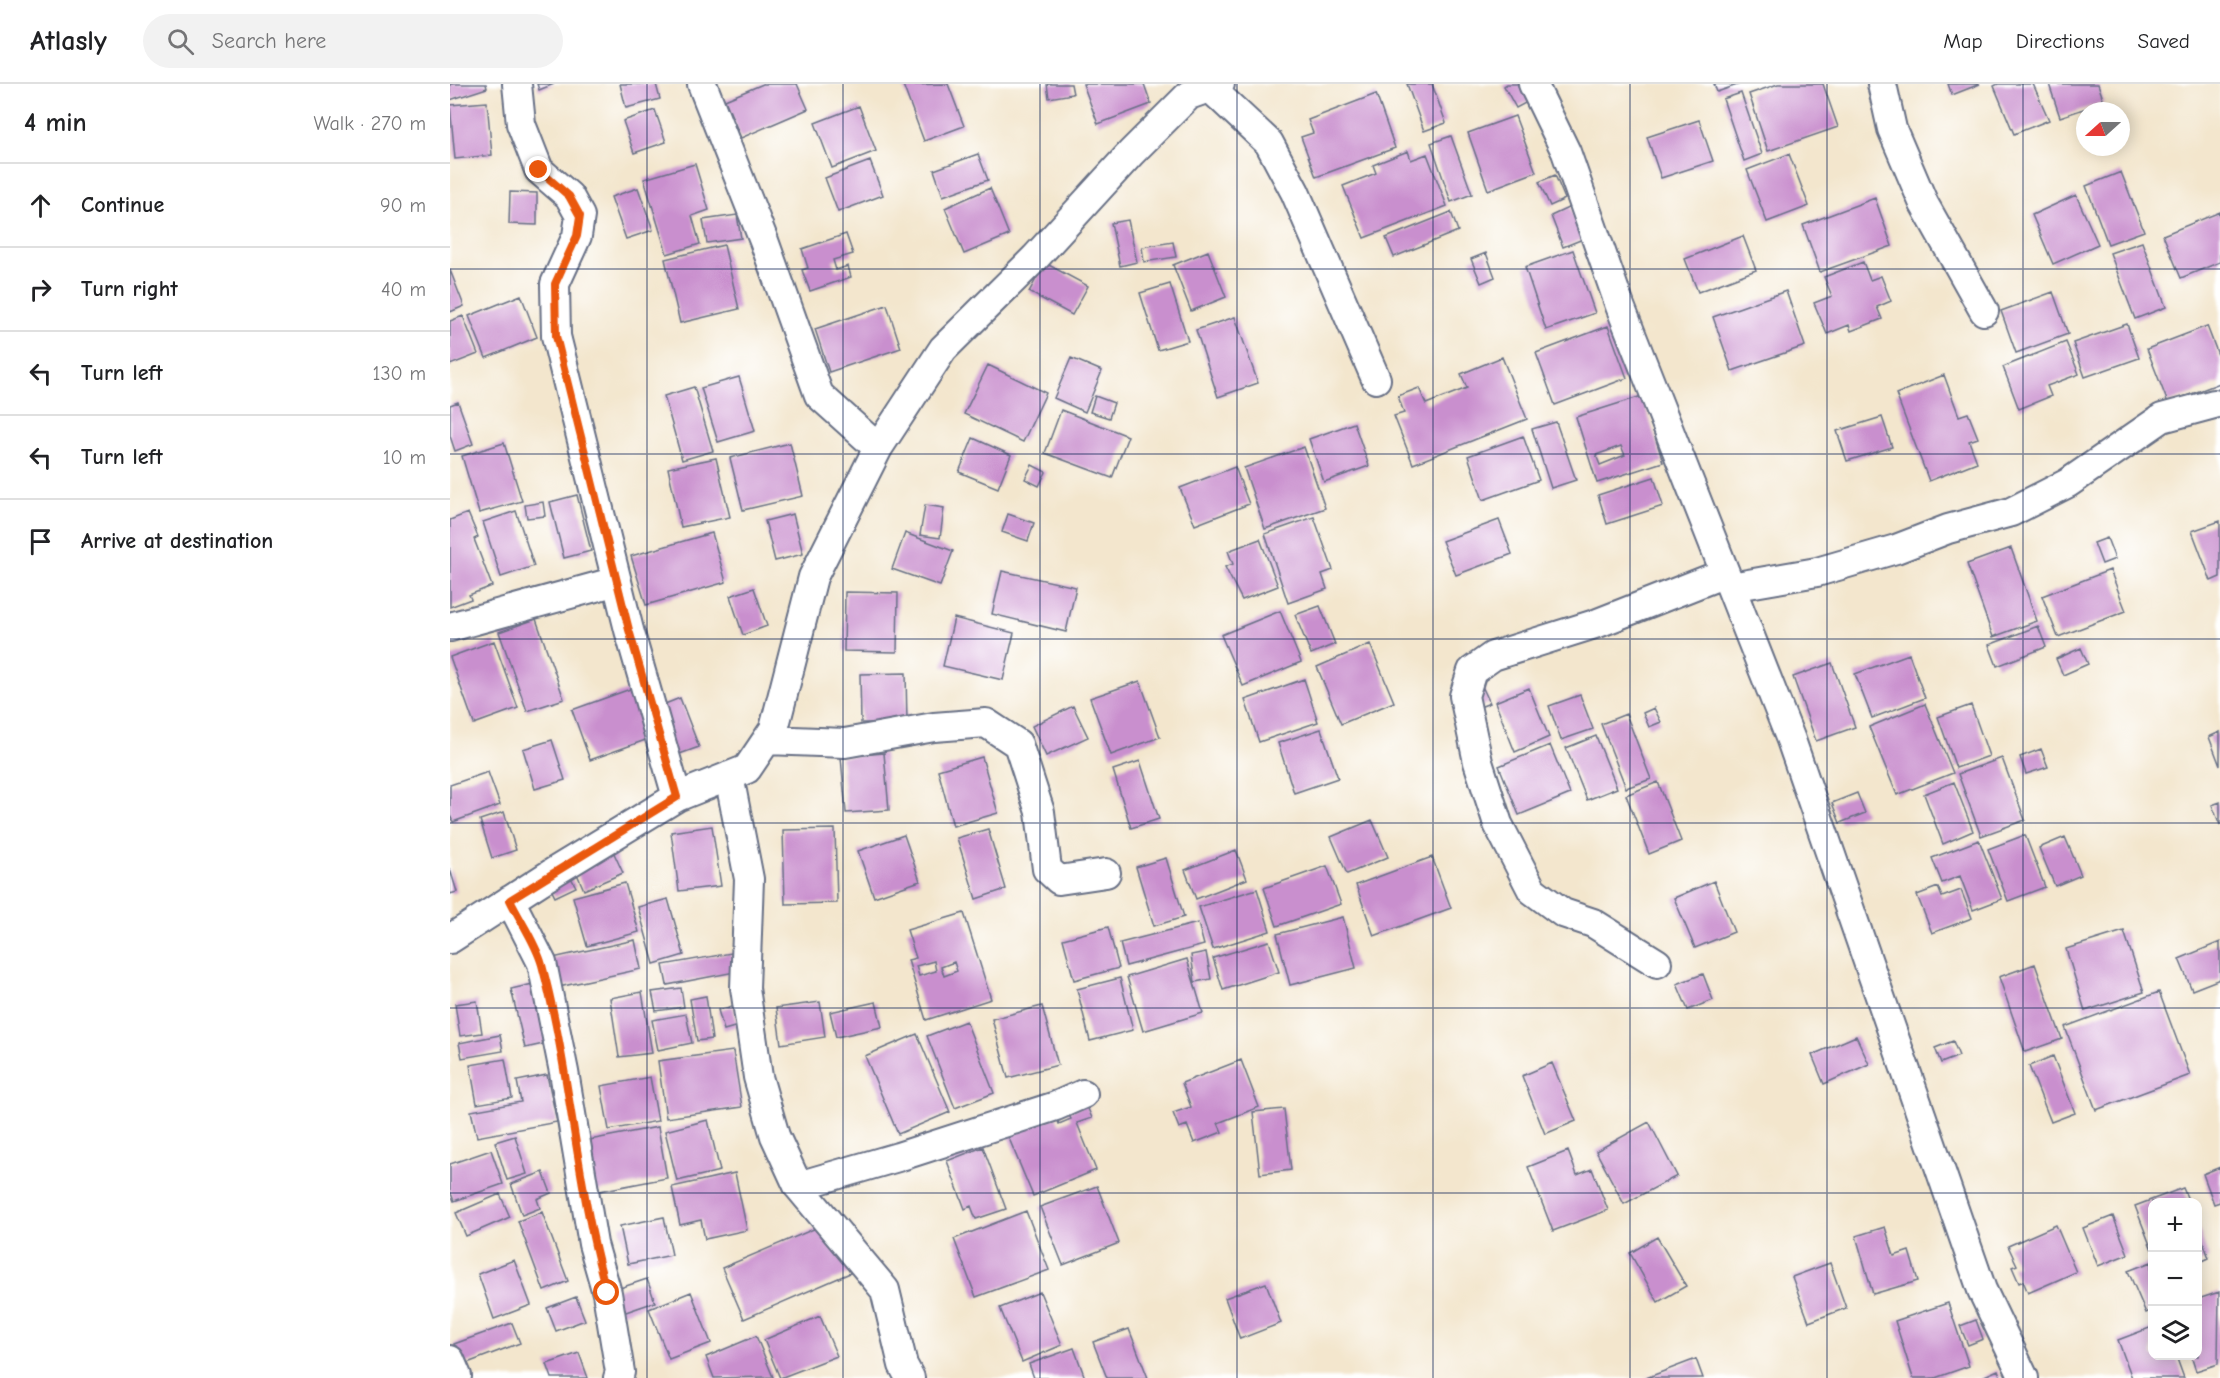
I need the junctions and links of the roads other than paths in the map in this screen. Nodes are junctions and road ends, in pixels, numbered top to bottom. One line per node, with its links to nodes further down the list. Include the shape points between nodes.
1 (517, 84): 11 (street, via 521,124 539,170 569,196 580,216 577,236 555,284 556,336)
2 (702, 84): 9 (street, via 819,395)
3 (1533, 84): 10 (street, via 1566,152 1620,306)
4 (1882, 84): 6 (street, via 1892,129 1924,204)
5 (1212, 85): 7 (street, via 1269,142 1295,192); 9 (street, via 1189,95 943,349)
6 (1984, 311)
7 (1376, 379)
8 (2214, 404): 10 (street, via 2162,418 2068,483 2011,512 1817,572)
9 (878, 448): 13 (street, via 813,577 774,729)
10 (1728, 580): 19 (street, via 1493,656 1472,671 1464,696 1478,762 1498,825 1532,890 1563,913 1593,923); 24 (street, via 1791,740 1983,1290)
11 (617, 581): 12 (street); 15 (street)
12 (450, 627)
13 (767, 740): 14 (street, via 747,769); 16 (street, via 845,743 934,727 986,723 1018,744 1040,812 1047,869 1059,880)
14 (729, 776): 15 (street); 21 (street, via 749,879 745,988 758,1077 775,1136)
15 (677, 797): 17 (street)
16 (1106, 873)
17 (510, 900): 18 (street); 22 (street, via 542,963 593,1244 607,1293)
18 (450, 939)
19 (1657, 963)
20 (1083, 1094): 21 (street, via 1056,1106)
21 (798, 1186): 23 (street, via 885,1290 903,1365)
22 (618, 1378)
23 (910, 1378)
24 (2024, 1378)

